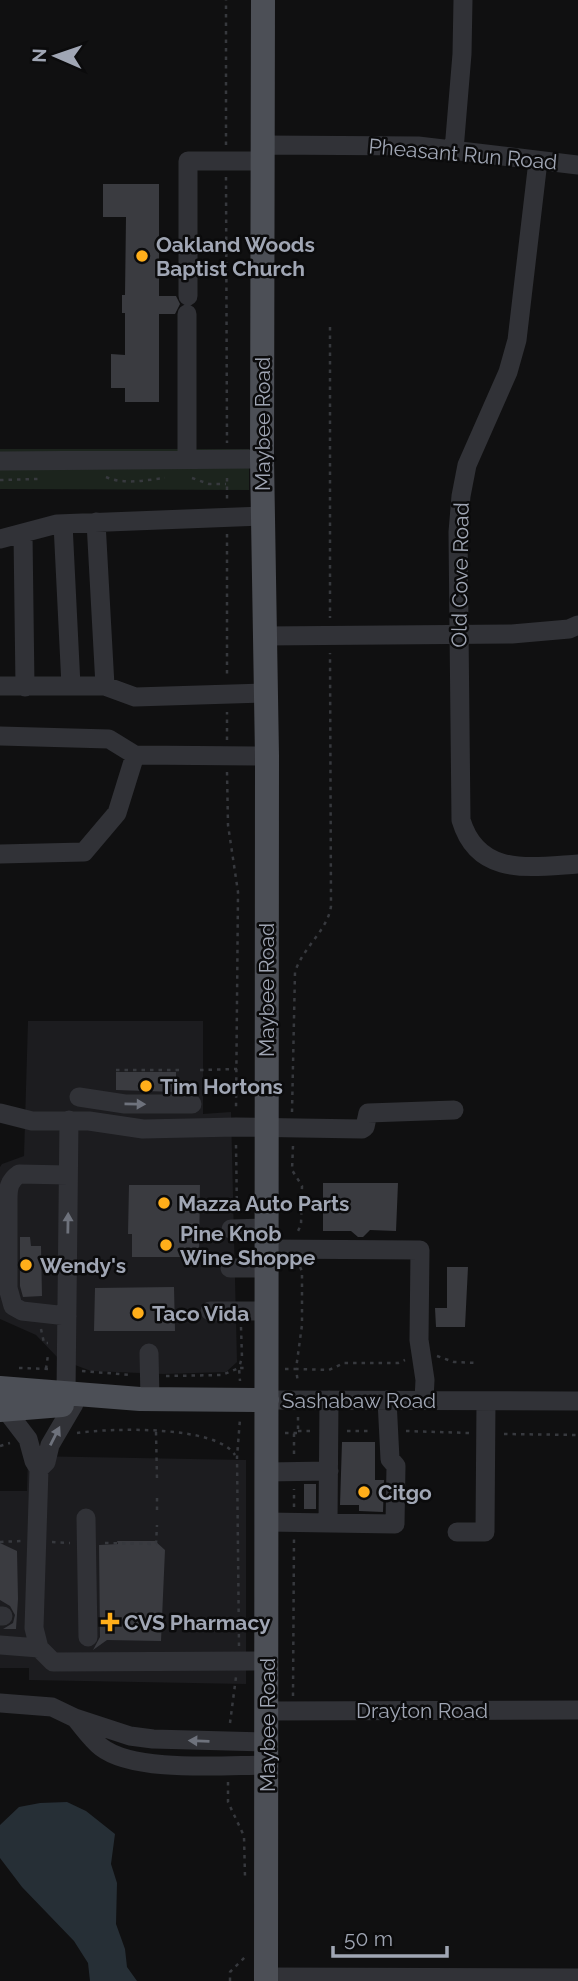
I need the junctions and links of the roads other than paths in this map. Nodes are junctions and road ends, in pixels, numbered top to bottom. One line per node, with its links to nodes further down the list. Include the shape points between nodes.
1 (263, 0): 4 (main road, Maybee Road)
2 (463, 0): 3 (street)
3 (454, 150): 4 (street, Pheasant Run Road, via 418,146); 5 (street, Pheasant Run Road)
4 (264, 153): 7 (street, Pheasant Run Road, via 226,161 188,161); 8 (main road, Maybee Road)
5 (538, 161): 6 (street, Pheasant Run Road); 16 (street, Old Cove Road, via 517,340 509,372 467,465 461,496)
6 (578, 165)
7 (187, 459): 8 (street); 9 (street)
8 (262, 459): 10 (main road, Maybee Road)
9 (0, 461)
10 (262, 516): 11 (street); 17 (main road, Maybee Road)
11 (96, 522): 12 (street); 20 (street)
12 (63, 524): 13 (street); 19 (street)
13 (23, 534): 14 (street); 21 (street)
14 (0, 539)
15 (578, 625): 16 (street, via 512,634)
16 (459, 634): 17 (street); 27 (street, Old Cove Road, via 461,820 466,834 475,848 508,866)
17 (264, 636): 22 (main road, Maybee Road)
18 (0, 686): 21 (street)
19 (71, 686): 20 (street); 21 (street)
20 (105, 686): 22 (street, via 135,698)
21 (25, 687)
22 (266, 693): 25 (main road, Maybee Road)
23 (0, 736): 24 (street, via 109,739)
24 (135, 755): 25 (street); 26 (street, via 117,813 83,852)
25 (267, 756): 33 (main road, Maybee Road)
26 (0, 854)
27 (578, 864)
28 (79, 1097): 29 (street, one-way to 29, via 125,1104)
29 (192, 1104)
30 (454, 1110): 33 (street, via 368,1113 362,1129)
31 (0, 1113): 32 (street, via 32,1121)
32 (69, 1120): 33 (street, via 143,1129); 34 (street)
33 (266, 1128): 37 (main road, Maybee Road)
34 (68, 1171): 35 (street, via 25,1166 10,1169); 40 (street, via 19,1174 8,1186 8,1289); 43 (street, one-way to 34)
35 (0, 1198)
36 (231, 1228): 37 (street)
37 (266, 1248): 39 (street); 42 (main road, Maybee Road); 50 (street, via 420,1251)
38 (0, 1263): 40 (street, via 1,1289)
39 (230, 1268)
40 (13, 1306): 43 (street)
41 (210, 1311): 42 (street)
42 (266, 1311): 47 (main road, Maybee Road)
43 (67, 1316): 45 (street)
44 (145, 1353): 46 (street)
45 (63, 1384): 46 (main road, Sashabaw Road); 53 (main road, Sashabaw Road); 54 (street, one-way to 45, via 53,1438)
46 (145, 1399): 47 (main road, Sashabaw Road)
47 (267, 1400): 48 (street, Sashabaw Road); 56 (main road, Maybee Road)
48 (330, 1400): 49 (street, Sashabaw Road); 55 (street)
49 (387, 1400): 50 (street, Sashabaw Road); 59 (street, via 390,1459 396,1466 395,1524)
50 (424, 1400): 51 (street, Sashabaw Road)
51 (486, 1401): 52 (street, Sashabaw Road); 60 (street, via 485,1531)
52 (578, 1401)
53 (2, 1402): 54 (street, via 28,1439)
54 (39, 1469): 62 (street)
55 (328, 1471): 56 (street); 59 (street)
56 (267, 1472): 58 (main road, Maybee Road)
57 (86, 1518): 61 (street)
58 (267, 1522): 59 (street); 65 (main road, Maybee Road)
59 (328, 1523)
60 (457, 1532)
61 (86, 1556): 66 (street, via 78,1601); 67 (street, via 93,1641)
62 (13, 1616): 64 (street, via 34,1628)
63 (0, 1646): 64 (street)
64 (39, 1647): 66 (street, via 52,1662)
65 (267, 1661): 67 (street); 70 (main road, Maybee Road)
66 (77, 1663): 67 (street)
67 (116, 1663)
68 (0, 1703): 71 (street, via 52,1707)
69 (578, 1710): 70 (street, Drayton Road)
70 (267, 1711): 73 (main road, Maybee Road)
71 (75, 1718): 72 (street, via 106,1730); 74 (street, via 100,1746 129,1760)
72 (153, 1739): 73 (street, one-way to 72, via 228,1742); 74 (street)
73 (267, 1753): 74 (street, via 228,1765); 76 (main road, Maybee Road)
74 (151, 1763)
75 (578, 1978): 76 (street)
76 (266, 1979)

